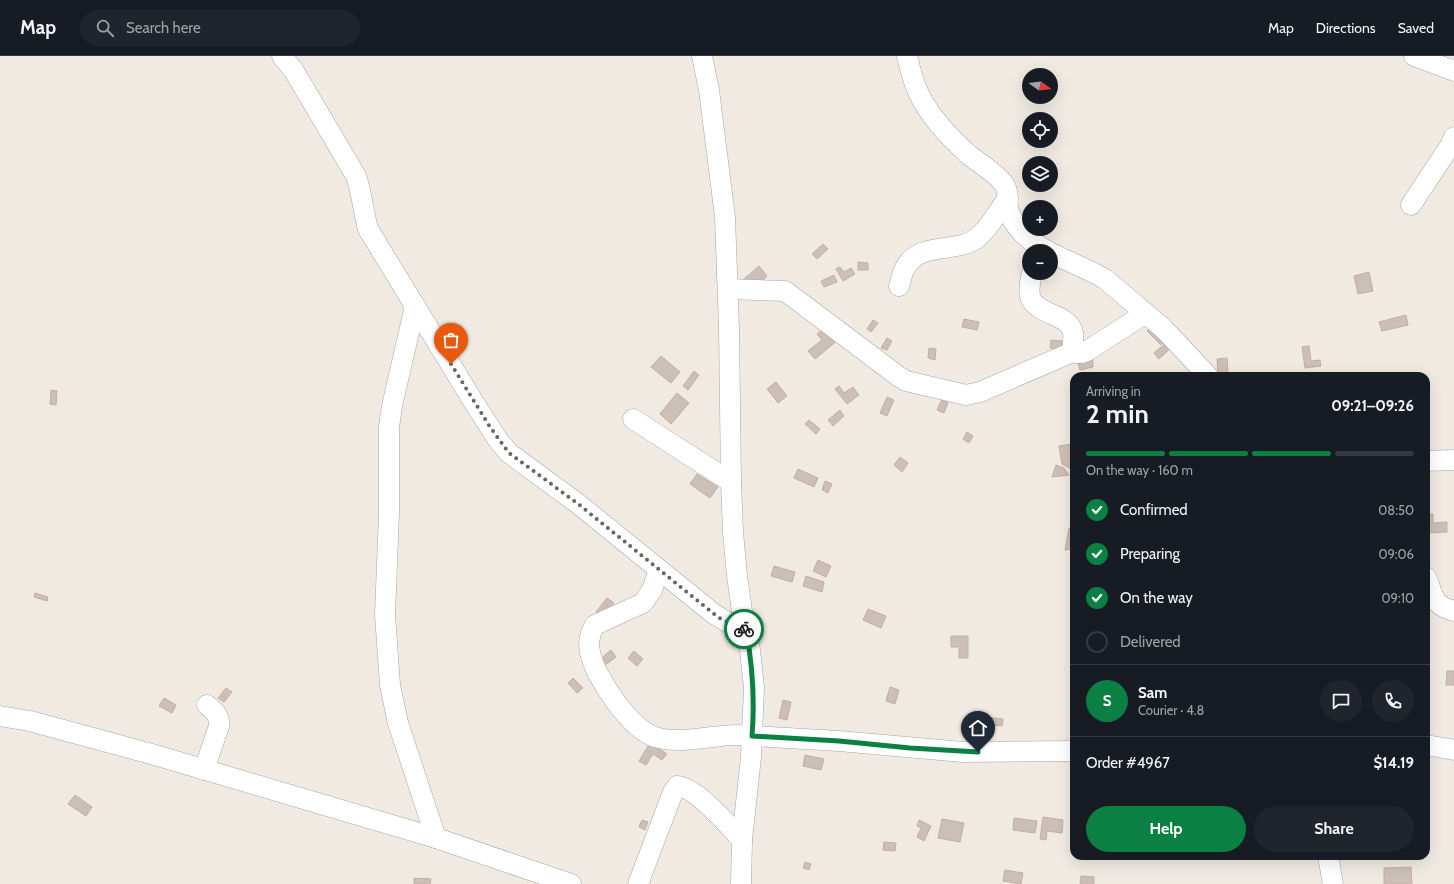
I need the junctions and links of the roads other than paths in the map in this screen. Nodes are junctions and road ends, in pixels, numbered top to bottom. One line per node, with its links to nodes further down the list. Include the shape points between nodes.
1 (702, 56): 13 (street, via 709,90 725,217)
2 (907, 56): 7 (street, via 919,94 928,109 968,154 1003,182)
3 (1414, 56): 5 (street)
4 (294, 61): 14 (street, via 351,166 360,187 360,199 368,229)
5 (1454, 71)
6 (1454, 137): 8 (street)
7 (1008, 198): 9 (street, via 1013,220 1022,232); 12 (street, via 977,238 959,246 916,256 904,269)
8 (1411, 205)
9 (1037, 244)
10 (1058, 256): 15 (street, via 1105,279)
11 (1031, 280): 16 (street, via 1029,294 1032,300 1043,310 1070,325 1073,331)
12 (899, 286)
13 (728, 289): 16 (street, via 785,291 906,381 966,395 980,392); 21 (street)
14 (415, 306): 22 (street, via 473,401 509,453 577,503); 33 (street, via 389,426 385,615 390,685 398,724)
15 (1146, 314): 16 (street, via 1087,351); 17 (street, via 1169,333)
16 (1074, 351)
17 (1204, 372)
18 (633, 419): 21 (street)
19 (1454, 460): 20 (street)
20 (1430, 461)
21 (731, 482): 25 (street, via 737,576)
22 (659, 570): 25 (street, via 714,614); 28 (street, via 652,590 643,603 595,626 592,630 589,642 592,663 629,718 654,737 685,740 724,735)
23 (1430, 586): 24 (street, via 1437,603)
24 (1454, 611)
25 (746, 630): 28 (street, via 754,695)
26 (207, 705): 32 (street, via 217,713 220,720)
27 (0, 716): 32 (street)
28 (752, 736): 31 (street, via 963,752); 34 (street)
29 (1430, 746): 30 (street)
30 (1454, 750)
31 (1070, 751)
32 (204, 770): 33 (street)
33 (436, 838): 36 (street)
34 (742, 840): 37 (street, via 707,803 678,786 673,792); 38 (street)
35 (1329, 860): 39 (street)
36 (571, 884)
37 (638, 884)
38 (740, 884)
39 (1333, 884)

